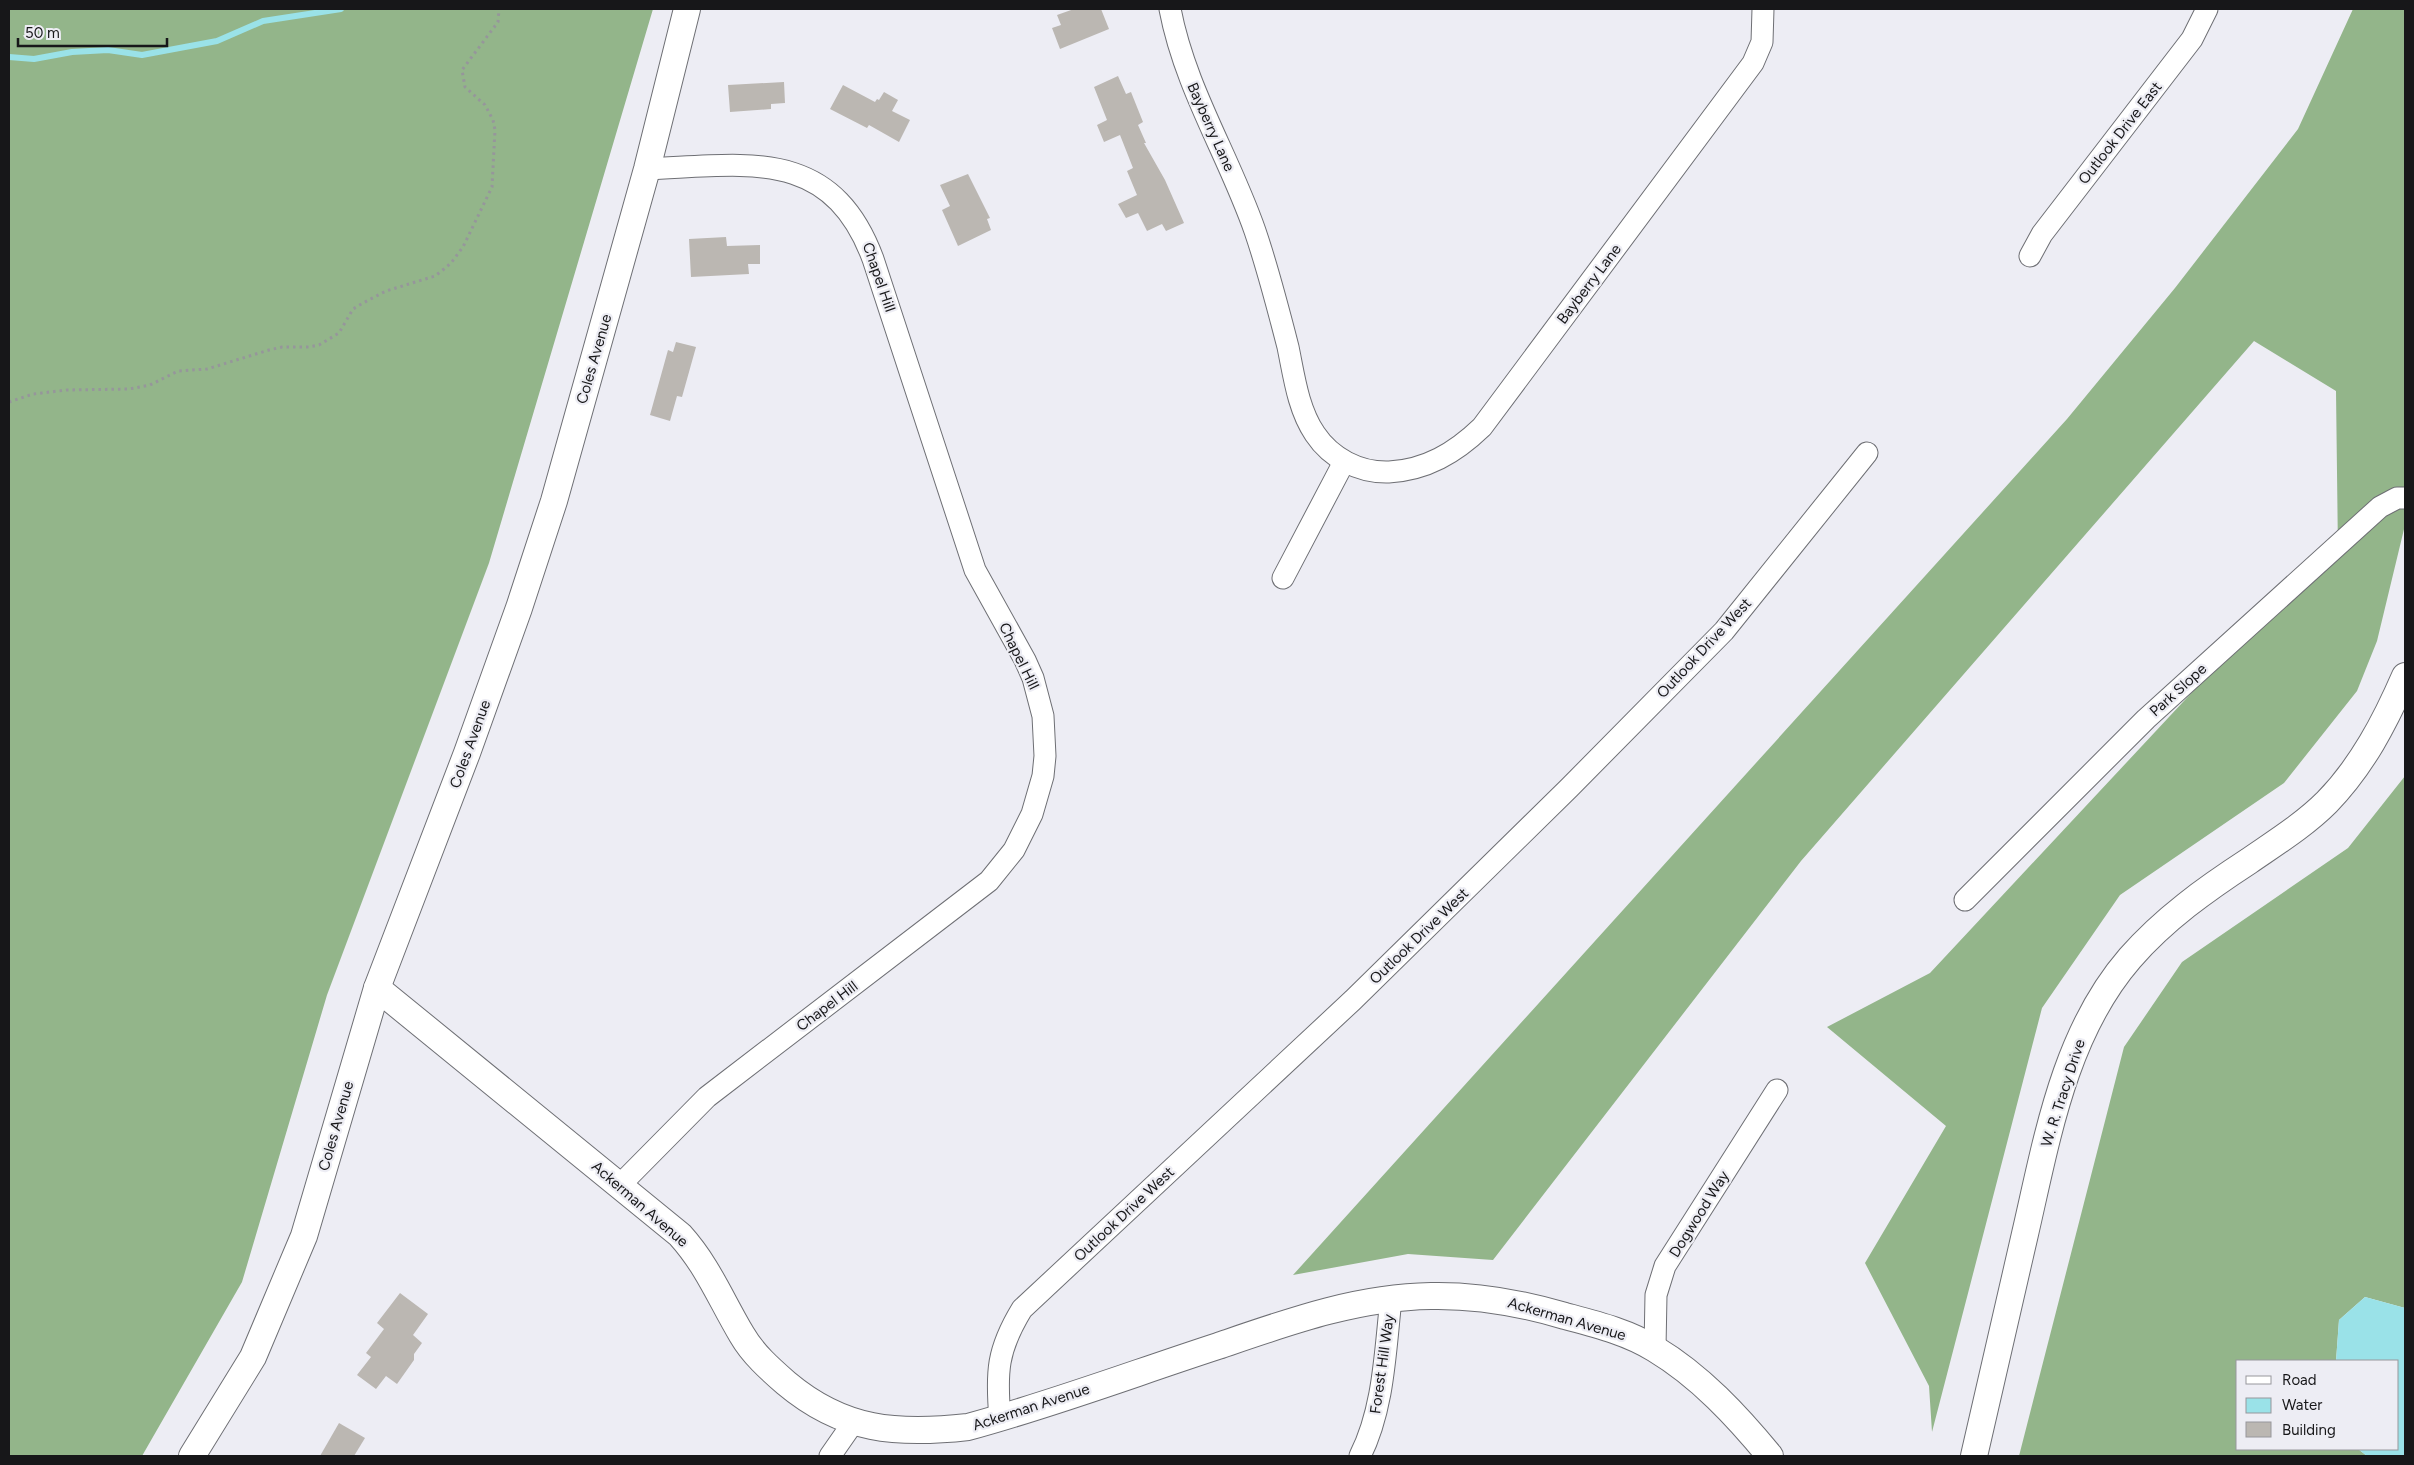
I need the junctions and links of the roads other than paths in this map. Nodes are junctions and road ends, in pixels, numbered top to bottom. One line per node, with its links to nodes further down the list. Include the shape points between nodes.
1 (687, 9): 5 (street, Coles Avenue)
2 (1170, 9): 8 (street, Bayberry Lane, via 1181,56 1255,230 1273,286 1300,399 1315,434)
3 (1763, 9): 8 (street, Bayberry Lane, via 1762,42 1753,63 1482,428 1449,455 1414,468 1377,472)
4 (2207, 9): 6 (street, Outlook Drive East, via 2192,39 2042,234)
5 (647, 169): 13 (street, Coles Avenue, via 554,501 520,608); 15 (street, Chapel Hill, via 772,167 810,180 850,212 864,235 873,260 975,570 1033,678 1043,716 1045,756 1032,814 1014,850 989,881 707,1097)
6 (2030, 256)
7 (1866, 453): 18 (street, Outlook Drive West, via 1724,630 1637,720 1353,1000 1022,1309 1008,1332 1000,1356 997,1382)
8 (1344, 462): 10 (street)
9 (2405, 498): 12 (street, Park Slope, via 2397,498 2380,507 2168,699)
10 (1283, 578)
11 (2405, 676): 24 (street, W. R. Tracy Drive, via 2366,754 2327,802 2167,920 2129,958 2099,1000 2079,1040 2046,1140)
12 (1964, 900)
13 (377, 988): 15 (street, Ackerman Avenue); 20 (street, Coles Avenue, via 304,1236 253,1357)
14 (1777, 1090): 17 (street, Dogwood Way, via 1665,1266 1656,1295)
15 (620, 1185): 19 (street, Ackerman Avenue, via 694,1250 743,1336 771,1370 814,1404)
16 (1391, 1299): 17 (street, Ackerman Avenue, via 1448,1296 1505,1301 1624,1334); 18 (street, Ackerman Avenue, via 1313,1314); 22 (street, Forest Hill Way, via 1382,1386 1372,1427)
17 (1655, 1348): 23 (street, Ackerman Avenue, via 1720,1402)
18 (1000, 1419): 19 (street, Ackerman Avenue, via 937,1431 878,1429)
19 (852, 1423): 21 (street)
20 (192, 1456)
21 (830, 1456)
22 (1360, 1456)
23 (1770, 1456)
24 (1974, 1456)

